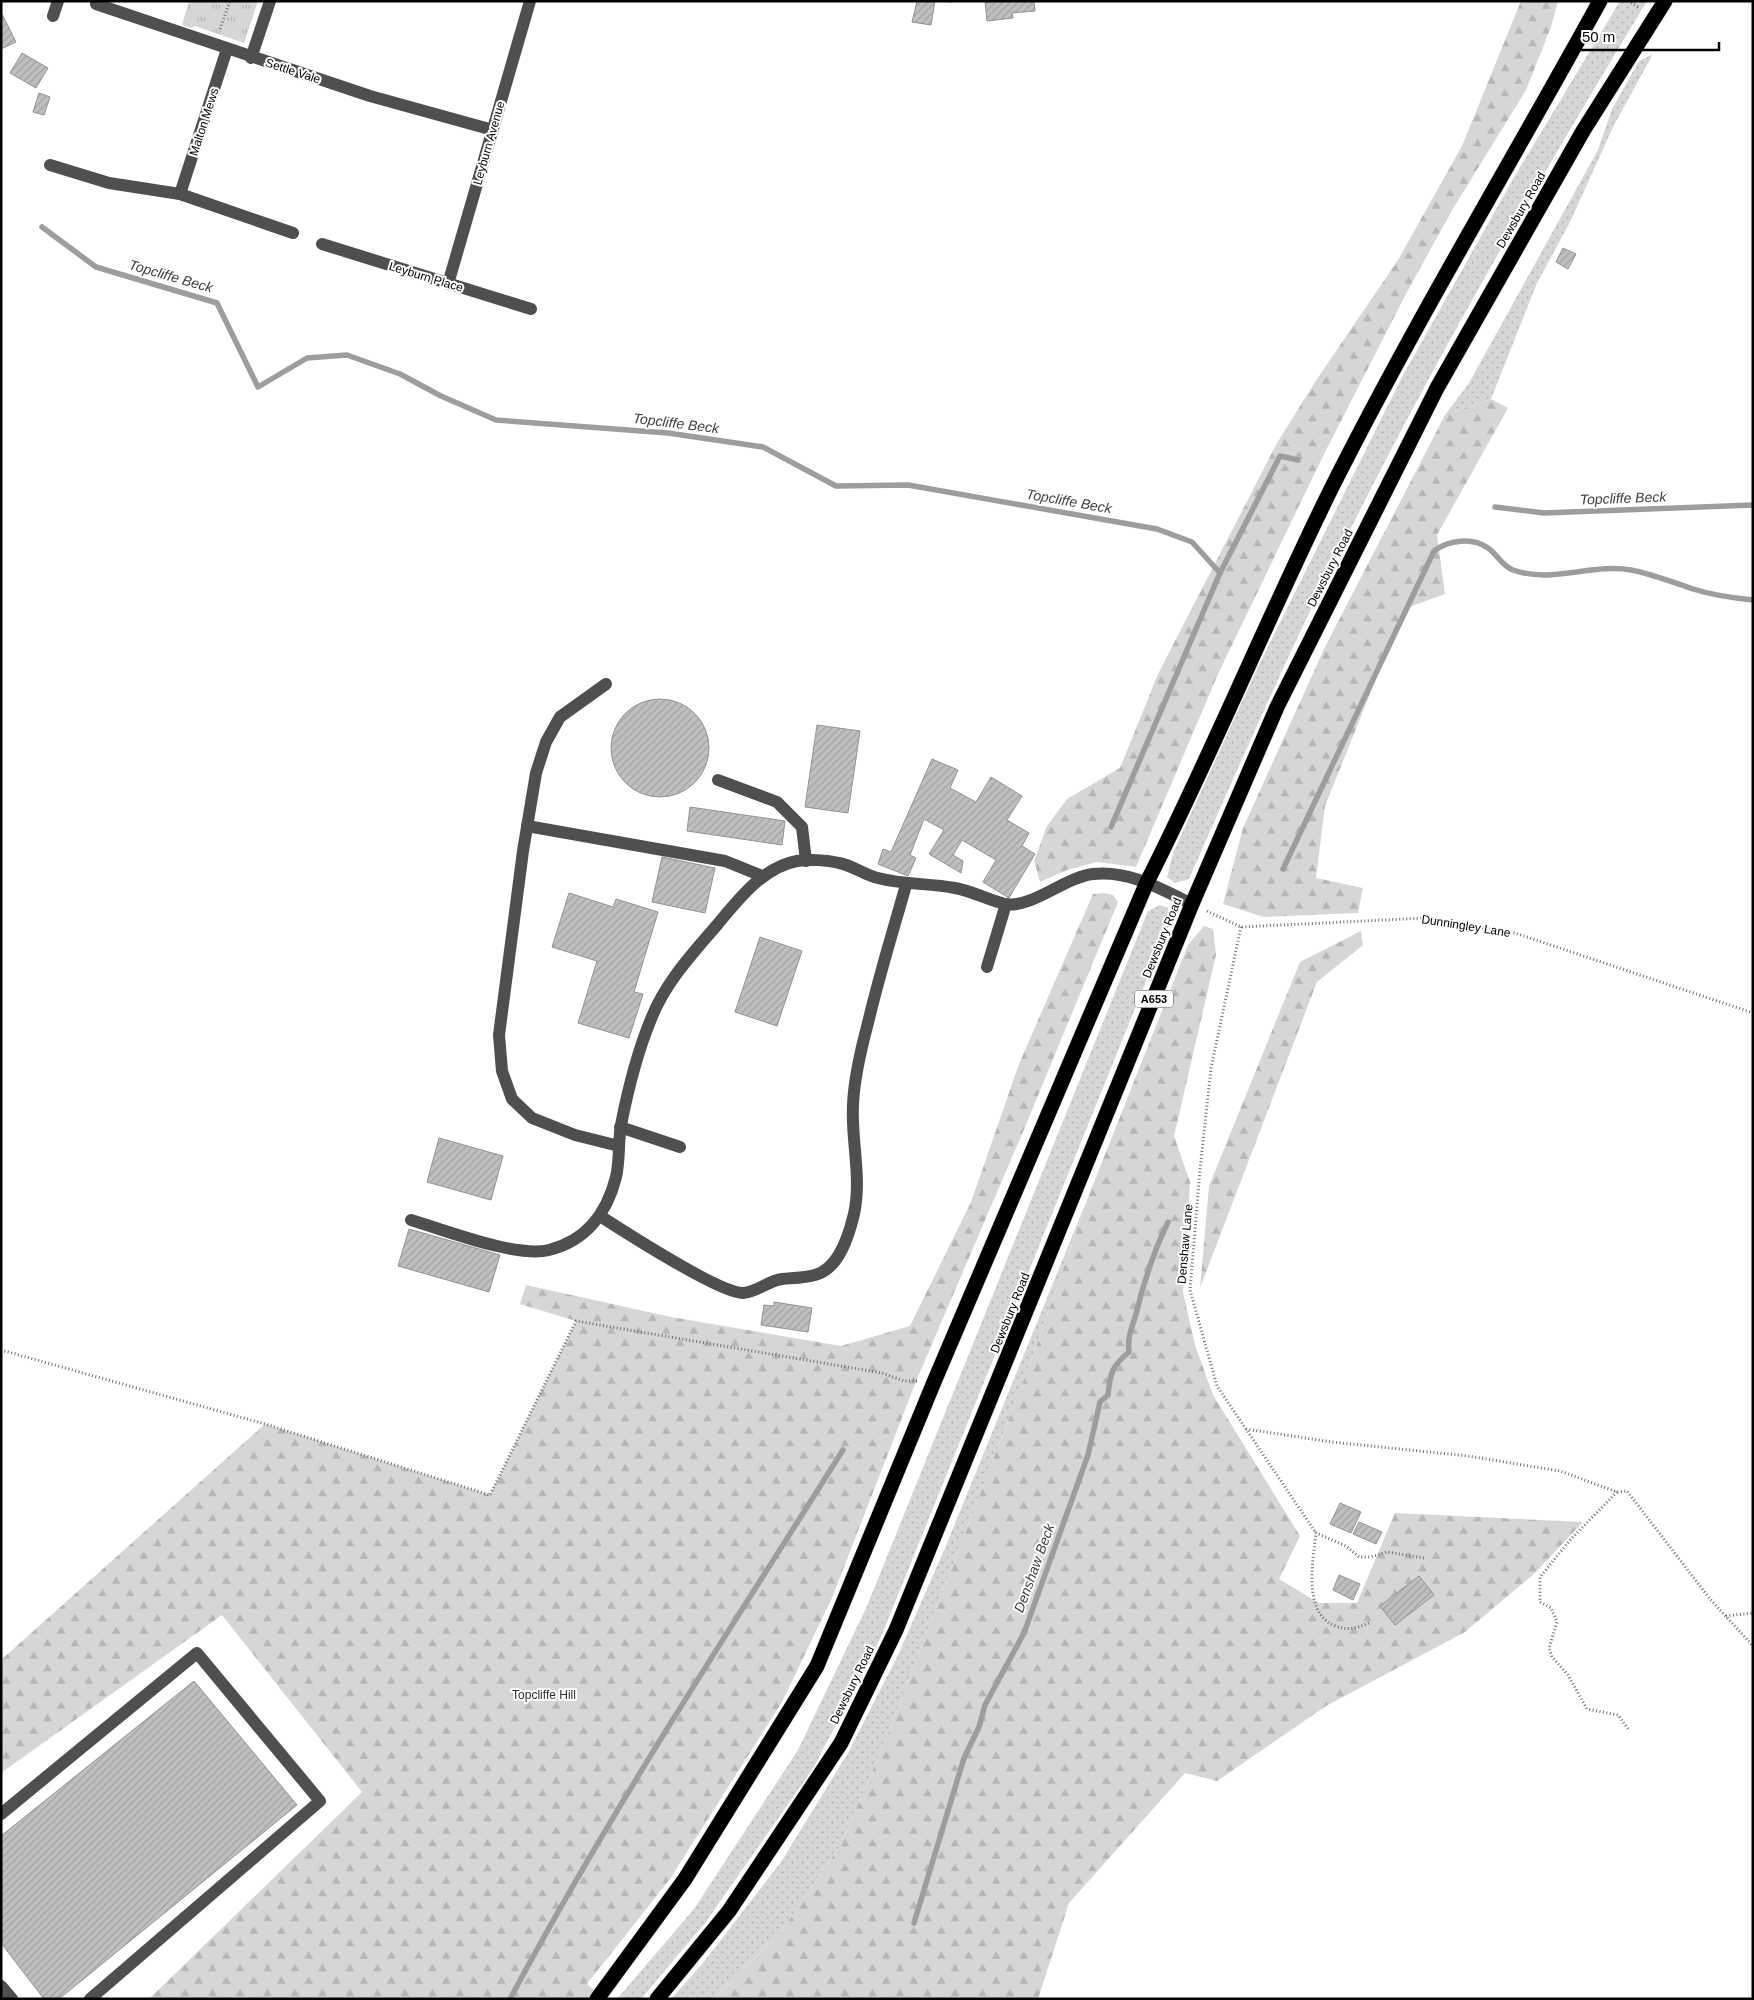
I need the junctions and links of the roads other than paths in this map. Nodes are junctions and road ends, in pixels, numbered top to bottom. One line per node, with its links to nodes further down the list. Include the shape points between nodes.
1 (58, 1): 7 (street)
2 (270, 1): 9 (street)
3 (530, 1): 10 (street, Leyburn Avenue)
4 (1600, 1): 22 (highway, via 1400,356 1332,488)
5 (1665, 1): 25 (highway, Dewsbury Road / A653, via 1583,131 1437,388 1277,707)
6 (96, 4): 8 (street, Settle Vale)
7 (53, 16)
8 (226, 50): 9 (street, Settle Vale); 12 (street, Malton Mews)
9 (251, 58): 10 (street, Settle Vale)
10 (493, 130): 15 (street, Leyburn Avenue)
11 (50, 166): 12 (street, via 109,183)
12 (180, 194): 13 (street)
13 (293, 233)
14 (322, 244): 15 (street, Leyburn Place)
15 (448, 284): 16 (street, Leyburn Place)
16 (531, 309)
17 (606, 684): 19 (street, via 560,716 546,742 536,773)
18 (718, 780): 20 (street, via 777,802 802,827)
19 (527, 826): 21 (street, via 725,861); 28 (street, via 499,1035 502,1071 512,1098 532,1118 575,1135)
20 (806, 861): 21 (street, via 796,861); 23 (street, via 840,863 875,878)
21 (762, 876): 27 (street, via 675,975 651,1017)
22 (1147, 882): 24 (street, via 1115,874 1092,874 1068,881 1019,905); 25 (street); 36 (highway, via 817,1666 686,1879)
23 (906, 885): 24 (street, via 933,884); 30 (street, via 861,1051 853,1105 857,1168 854,1212 848,1236 829,1267 816,1275 778,1280 756,1291 732,1291 700,1276)
24 (1006, 904): 26 (street)
25 (1192, 904): 37 (highway, Dewsbury Road / A653, via 896,1630 841,1743 729,1911)
26 (987, 967)
27 (620, 1128): 28 (street); 29 (street)
28 (619, 1146): 30 (street, via 616,1177)
29 (680, 1147)
30 (600, 1216): 31 (street, via 578,1238 547,1250 512,1249)
31 (411, 1220)
32 (1, 1814): 35 (street, via 197,1653 320,1801)
33 (1, 1986): 34 (street)
34 (12, 1999)
35 (90, 1999)
36 (597, 1999)
37 (656, 1999)

